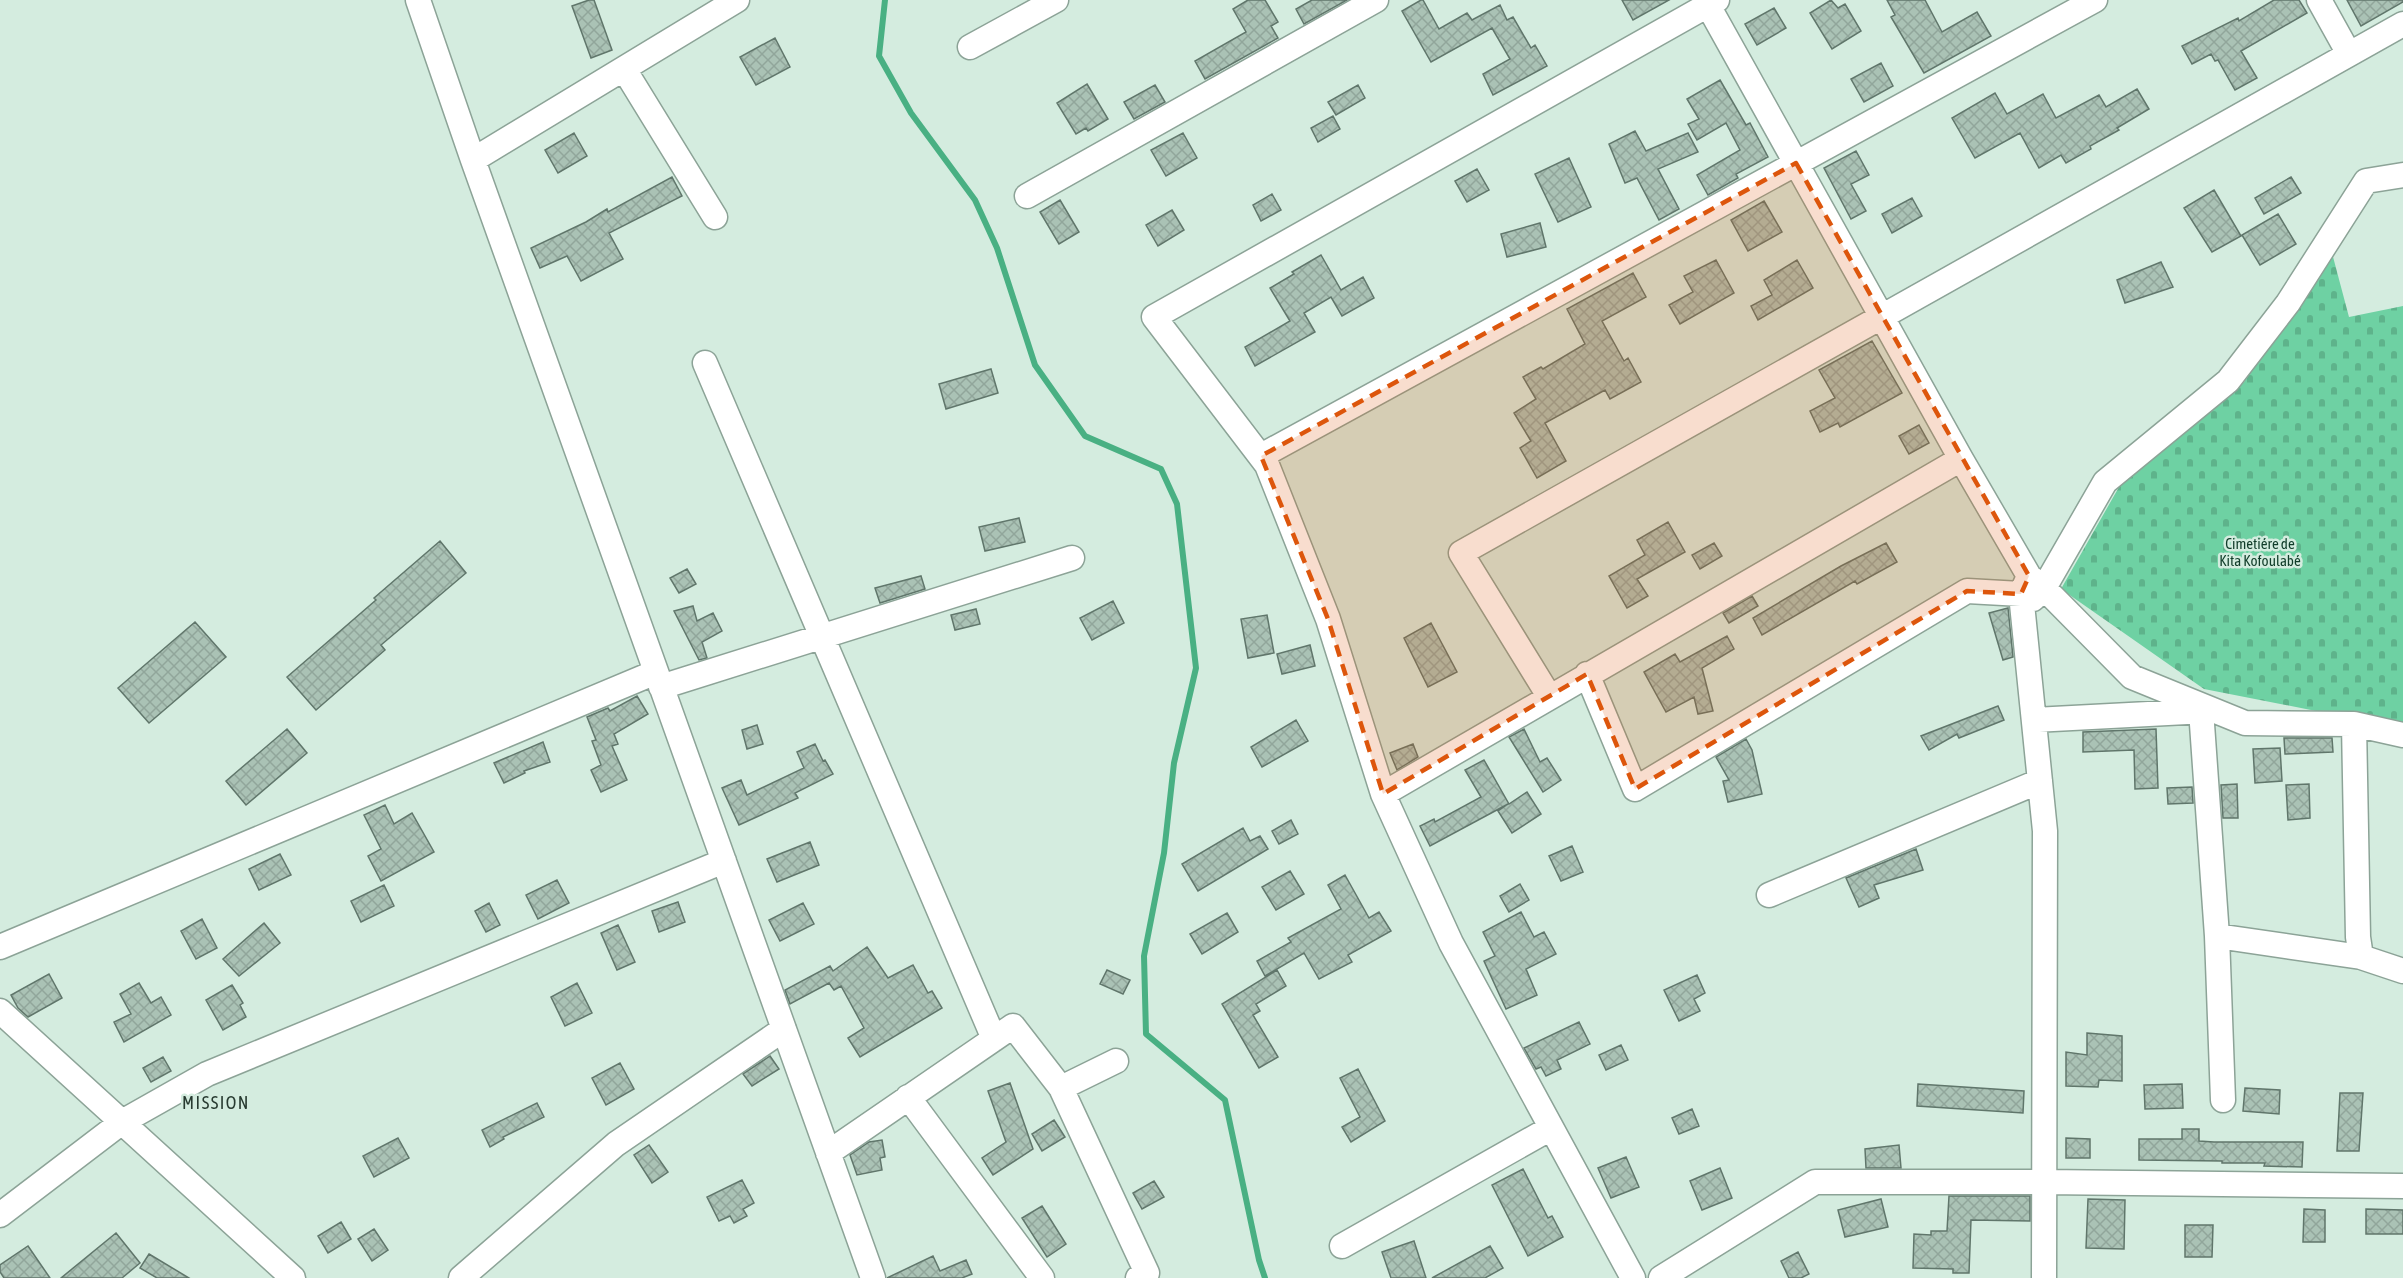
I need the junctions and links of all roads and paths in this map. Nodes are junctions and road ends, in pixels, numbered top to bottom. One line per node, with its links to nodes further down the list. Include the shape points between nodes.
1 (418, 0): 12 (street)
2 (737, 0): 11 (street)
3 (1056, 0): 9 (street)
4 (1376, 0): 15 (street)
5 (2095, 0): 13 (street)
6 (2319, 0): 10 (street)
7 (1710, 2): 13 (street); 19 (street, via 1154,317)
8 (2403, 24): 10 (street)
9 (970, 47)
10 (2349, 54): 17 (street)
11 (624, 69): 12 (street); 16 (street)
12 (472, 160): 25 (street)
13 (1796, 163): 17 (street); 19 (street)
14 (2403, 175): 22 (street, via 2366,181 2288,303 2228,381 2104,482)
15 (1027, 196)
16 (715, 217)
17 (1881, 317): 20 (street); 26 (street, via 1461,553)
18 (705, 363): 23 (street)
19 (1261, 456): 33 (street, via 1328,619)
20 (1961, 459): 22 (street); 24 (street)
21 (1072, 558): 23 (street)
22 (2029, 592): 24 (street, via 1967,591 1635,789); 28 (street); 29 (street, via 2132,677)
23 (822, 636): 25 (street); 42 (street)
24 (1587, 674): 26 (street)
25 (659, 679): 34 (street); 37 (street)
26 (1549, 696): 33 (street)
27 (2201, 710): 28 (street); 29 (street); 36 (street)
28 (2034, 720): 32 (street)
29 (2245, 723): 30 (street)
30 (2354, 724): 31 (street); 38 (street)
31 (2403, 735)
32 (2040, 781): 35 (street); 50 (street, via 2046,831)
33 (1383, 794): 48 (street, via 1451,943)
34 (724, 861): 41 (street); 47 (street, via 207,1074)
35 (1769, 895)
36 (2217, 936): 38 (street); 46 (street)
37 (0, 947)
38 (2361, 957): 39 (street)
39 (2403, 971)
40 (0, 1011): 47 (street)
41 (784, 1029): 49 (street); 55 (street, via 616,1144)
42 (994, 1039): 44 (street, via 1013,1026); 45 (street)
43 (1116, 1061): 44 (street)
44 (1061, 1088): 58 (street, via 1147,1274)
45 (908, 1097): 49 (street); 57 (street)
46 (2223, 1100)
47 (122, 1122): 52 (street); 54 (street)
48 (1551, 1128): 53 (street); 59 (street)
49 (828, 1153): 56 (street)
50 (2044, 1182): 51 (street); 60 (street, via 1815,1182); 61 (street)
51 (2403, 1186)
52 (0, 1215)
53 (1342, 1246)
54 (293, 1278)
55 (461, 1278)
56 (873, 1278)
57 (1042, 1278)
58 (1138, 1278)
59 (1633, 1278)
60 (1661, 1278)
61 (2044, 1278)

